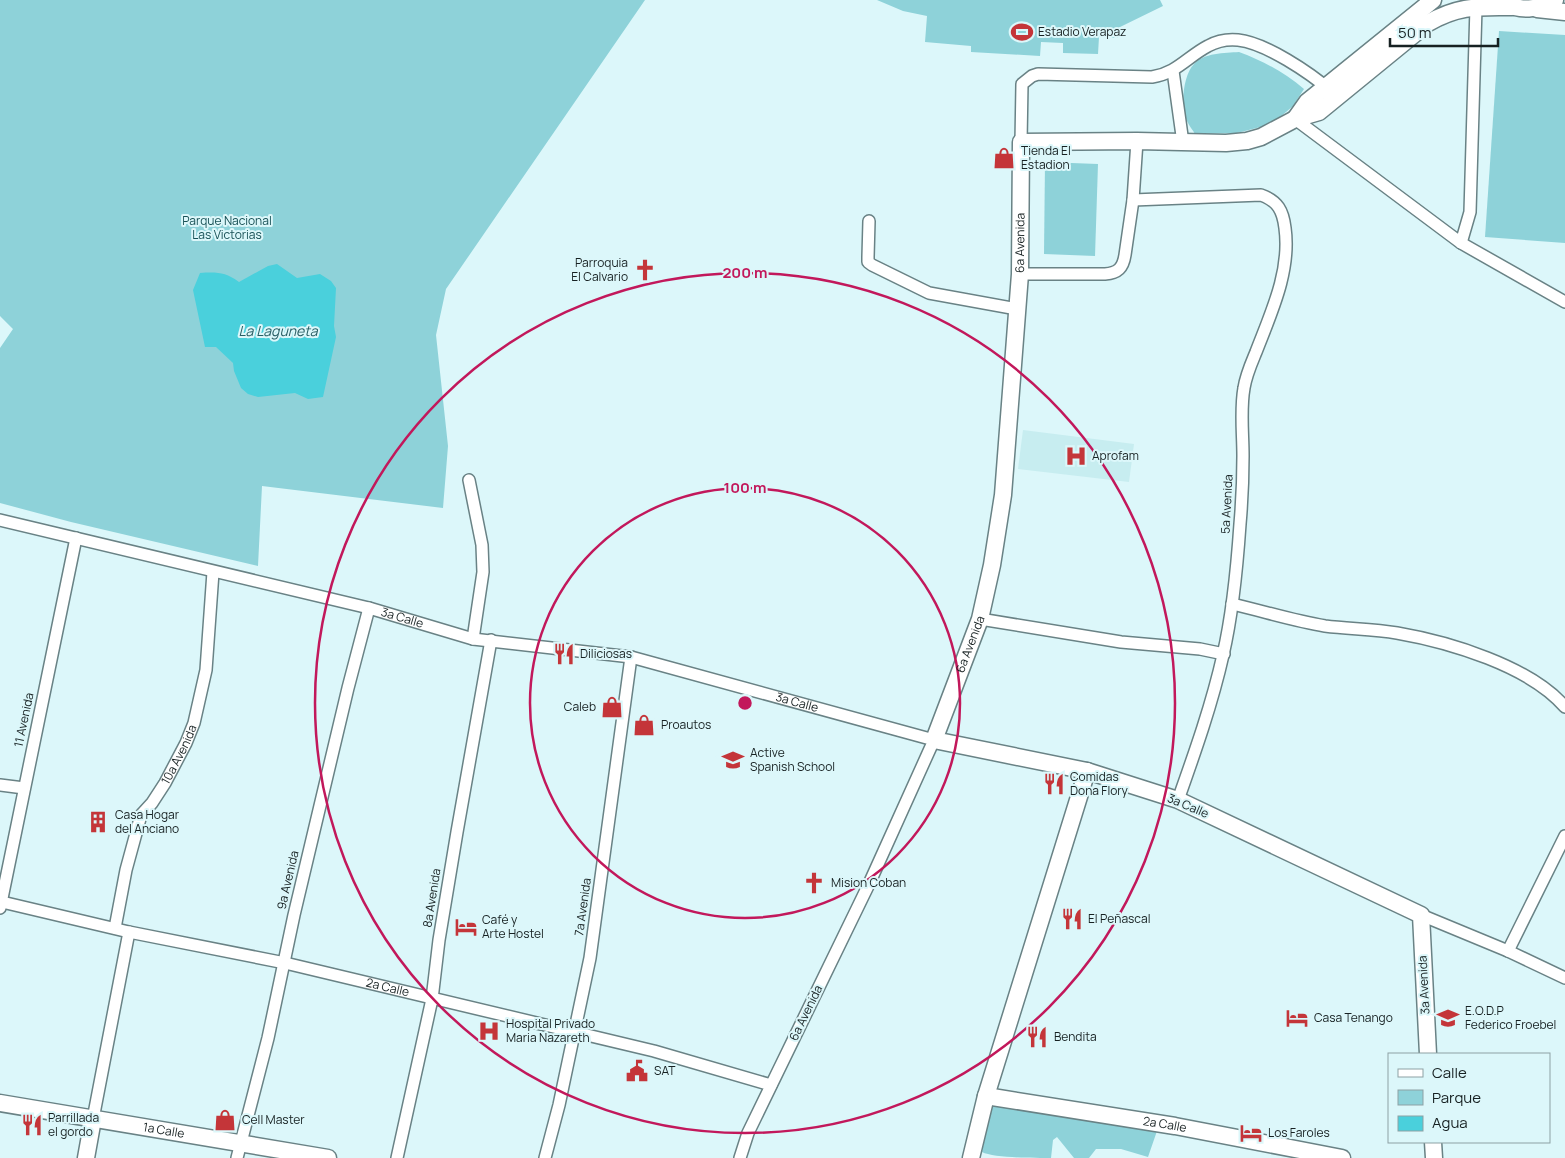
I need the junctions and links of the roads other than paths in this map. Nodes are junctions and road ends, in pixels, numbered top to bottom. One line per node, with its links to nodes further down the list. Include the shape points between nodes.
1 (1432, 0): 8 (street)
2 (1555, 0): 5 (street)
3 (1505, 3): 4 (street); 5 (street)
4 (1476, 7): 9 (street, via 1450,11 1428,23); 16 (street, via 1470,212)
5 (1532, 9): 6 (street)
6 (1565, 12)
7 (1173, 71): 8 (street, via 1206,47 1237,40 1271,52); 12 (street, 6a Avenida, via 1152,77 1032,76 1022,84); 13 (street)
8 (1326, 86): 9 (street); 10 (street, via 1307,102)
9 (1338, 97): 10 (street, via 1316,114)
10 (1295, 119): 13 (street, via 1247,141); 16 (street)
11 (1137, 141): 12 (street); 13 (street); 14 (street)
12 (1021, 142): 17 (street, 6a Avenida)
13 (1183, 143)
14 (1132, 200): 17 (street, via 1124,264 1113,274); 24 (street, 5a Avenida, via 1252,194 1267,197 1281,208 1286,238 1282,278 1248,369 1243,393 1243,485)
15 (869, 222): 19 (street, via 868,262 872,265 929,293)
16 (1461, 243): 18 (street)
17 (1020, 274): 19 (street, 6a Avenida)
18 (1565, 302)
19 (1017, 309): 26 (street, 6a Avenida, via 1003,495)
20 (469, 480): 27 (street, via 482,545 483,572)
21 (0, 520): 22 (street, 3a Calle)
22 (76, 538): 23 (street, 3a Calle); 35 (street, 11 Avenida)
23 (213, 572): 25 (street, 3a Calle); 40 (street, 10a Avenida, via 206,670 194,723 165,783 140,815)
24 (1232, 604): 29 (street, 5a Avenida); 31 (street, via 1324,626 1396,633 1471,653 1537,682)
25 (369, 608): 27 (street, 3a Calle); 43 (street, 9a Avenida)
26 (980, 619): 29 (street, via 1121,642); 32 (street, 6a Avenida)
27 (473, 639): 28 (street, 3a Calle)
28 (491, 640): 30 (street, 3a Calle); 45 (street, 8a Avenida, via 439,940)
29 (1224, 654): 36 (street, 5a Avenida)
30 (631, 657): 32 (street, 3a Calle); 46 (street, 7a Avenida, via 590,958)
31 (1565, 707)
32 (934, 740): 33 (street, 3a Calle); 48 (street, 6a Avenida, via 869,884)
33 (1087, 771): 36 (street, 3a Calle); 49 (street)
34 (0, 785): 35 (street)
35 (24, 788): 38 (street, 11 Avenida)
36 (1178, 800): 39 (street, 3a Calle)
37 (1565, 836): 42 (street)
38 (1, 905): 40 (street, 2a Calle)
39 (1421, 915): 42 (street, 3a Calle); 47 (street, 3a Avenida)
40 (115, 928): 41 (street, 2a Calle)
41 (130, 932): 43 (street, 2a Calle); 51 (street)
42 (1508, 952): 44 (street, 3a Calle)
43 (284, 963): 45 (street, 2a Calle); 53 (street, 9a Avenida)
44 (1565, 978)
45 (432, 999): 46 (street, 2a Calle); 56 (street, 8a Avenida)
46 (574, 1032): 48 (street, 2a Calle); 57 (street, 7a Avenida)
47 (1428, 1053)
48 (771, 1085): 58 (street, 6a Avenida)
49 (986, 1096): 59 (street); 60 (street, 2a Calle, via 1175,1126)
50 (0, 1103): 51 (street, 1a Calle)
51 (93, 1119): 53 (street, 1a Calle); 54 (street)
52 (1433, 1143): 61 (street)
53 (239, 1151): 55 (street, 1a Calle)
54 (86, 1158)
55 (328, 1158)
56 (397, 1158)
57 (544, 1158)
58 (740, 1158)
59 (972, 1158)
60 (1342, 1158)
61 (1434, 1158)

